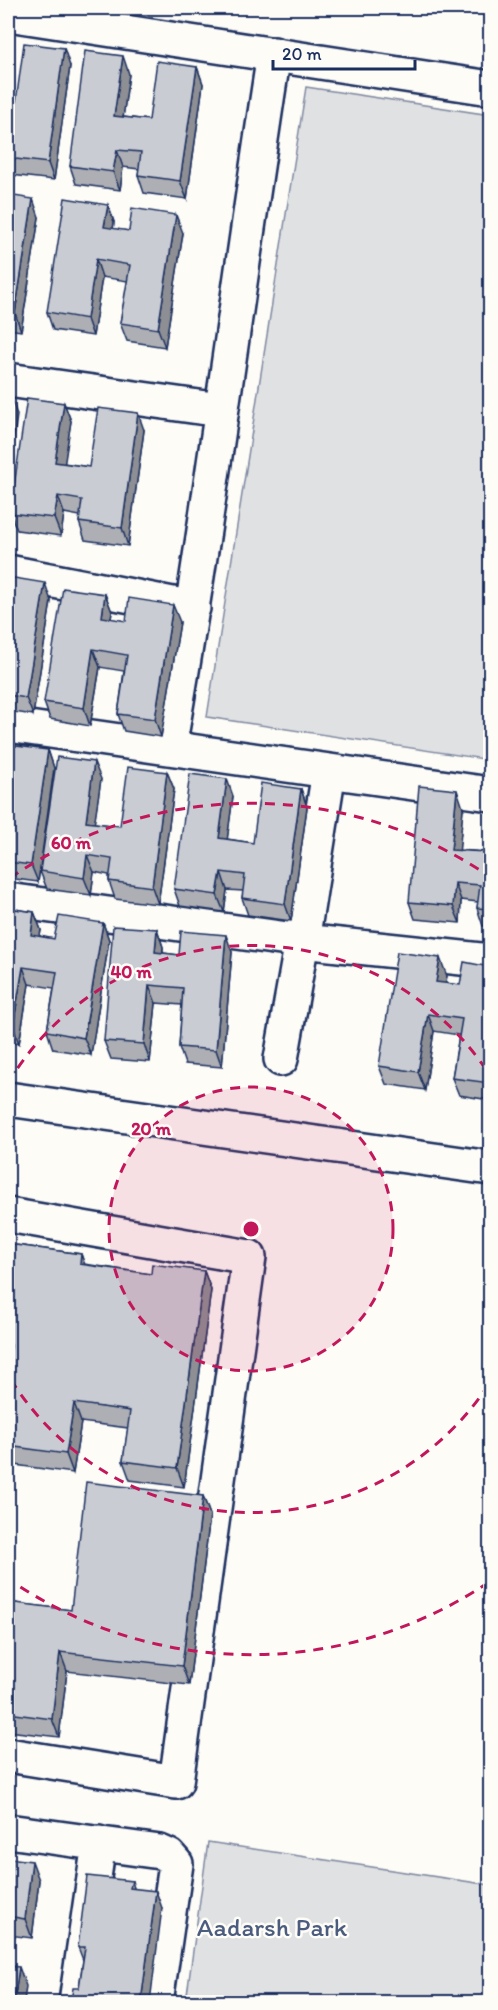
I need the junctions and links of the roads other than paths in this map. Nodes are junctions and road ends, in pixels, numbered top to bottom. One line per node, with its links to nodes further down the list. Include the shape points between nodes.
1 (8, 14): 2 (street)
2 (274, 54): 3 (street); 5 (street)
3 (490, 88)
4 (8, 380): 5 (street)
5 (220, 410): 7 (street)
6 (8, 572): 7 (street)
7 (193, 608): 9 (street)
8 (8, 725): 9 (street)
9 (170, 748): 10 (street)
10 (328, 771): 11 (street); 13 (street)
11 (490, 794)
12 (8, 900): 13 (street)
13 (302, 941): 14 (street); 15 (street)
14 (490, 961)
15 (281, 1059)
16 (8, 1099): 17 (street)
17 (490, 1167)
18 (8, 1215): 19 (street, via 249,1257 176,1782)
19 (8, 1755)
20 (8, 1831): 21 (street)
21 (99, 1843): 22 (street); 23 (street, via 160,1852 176,1864)
22 (76, 2002)
23 (156, 2002)

